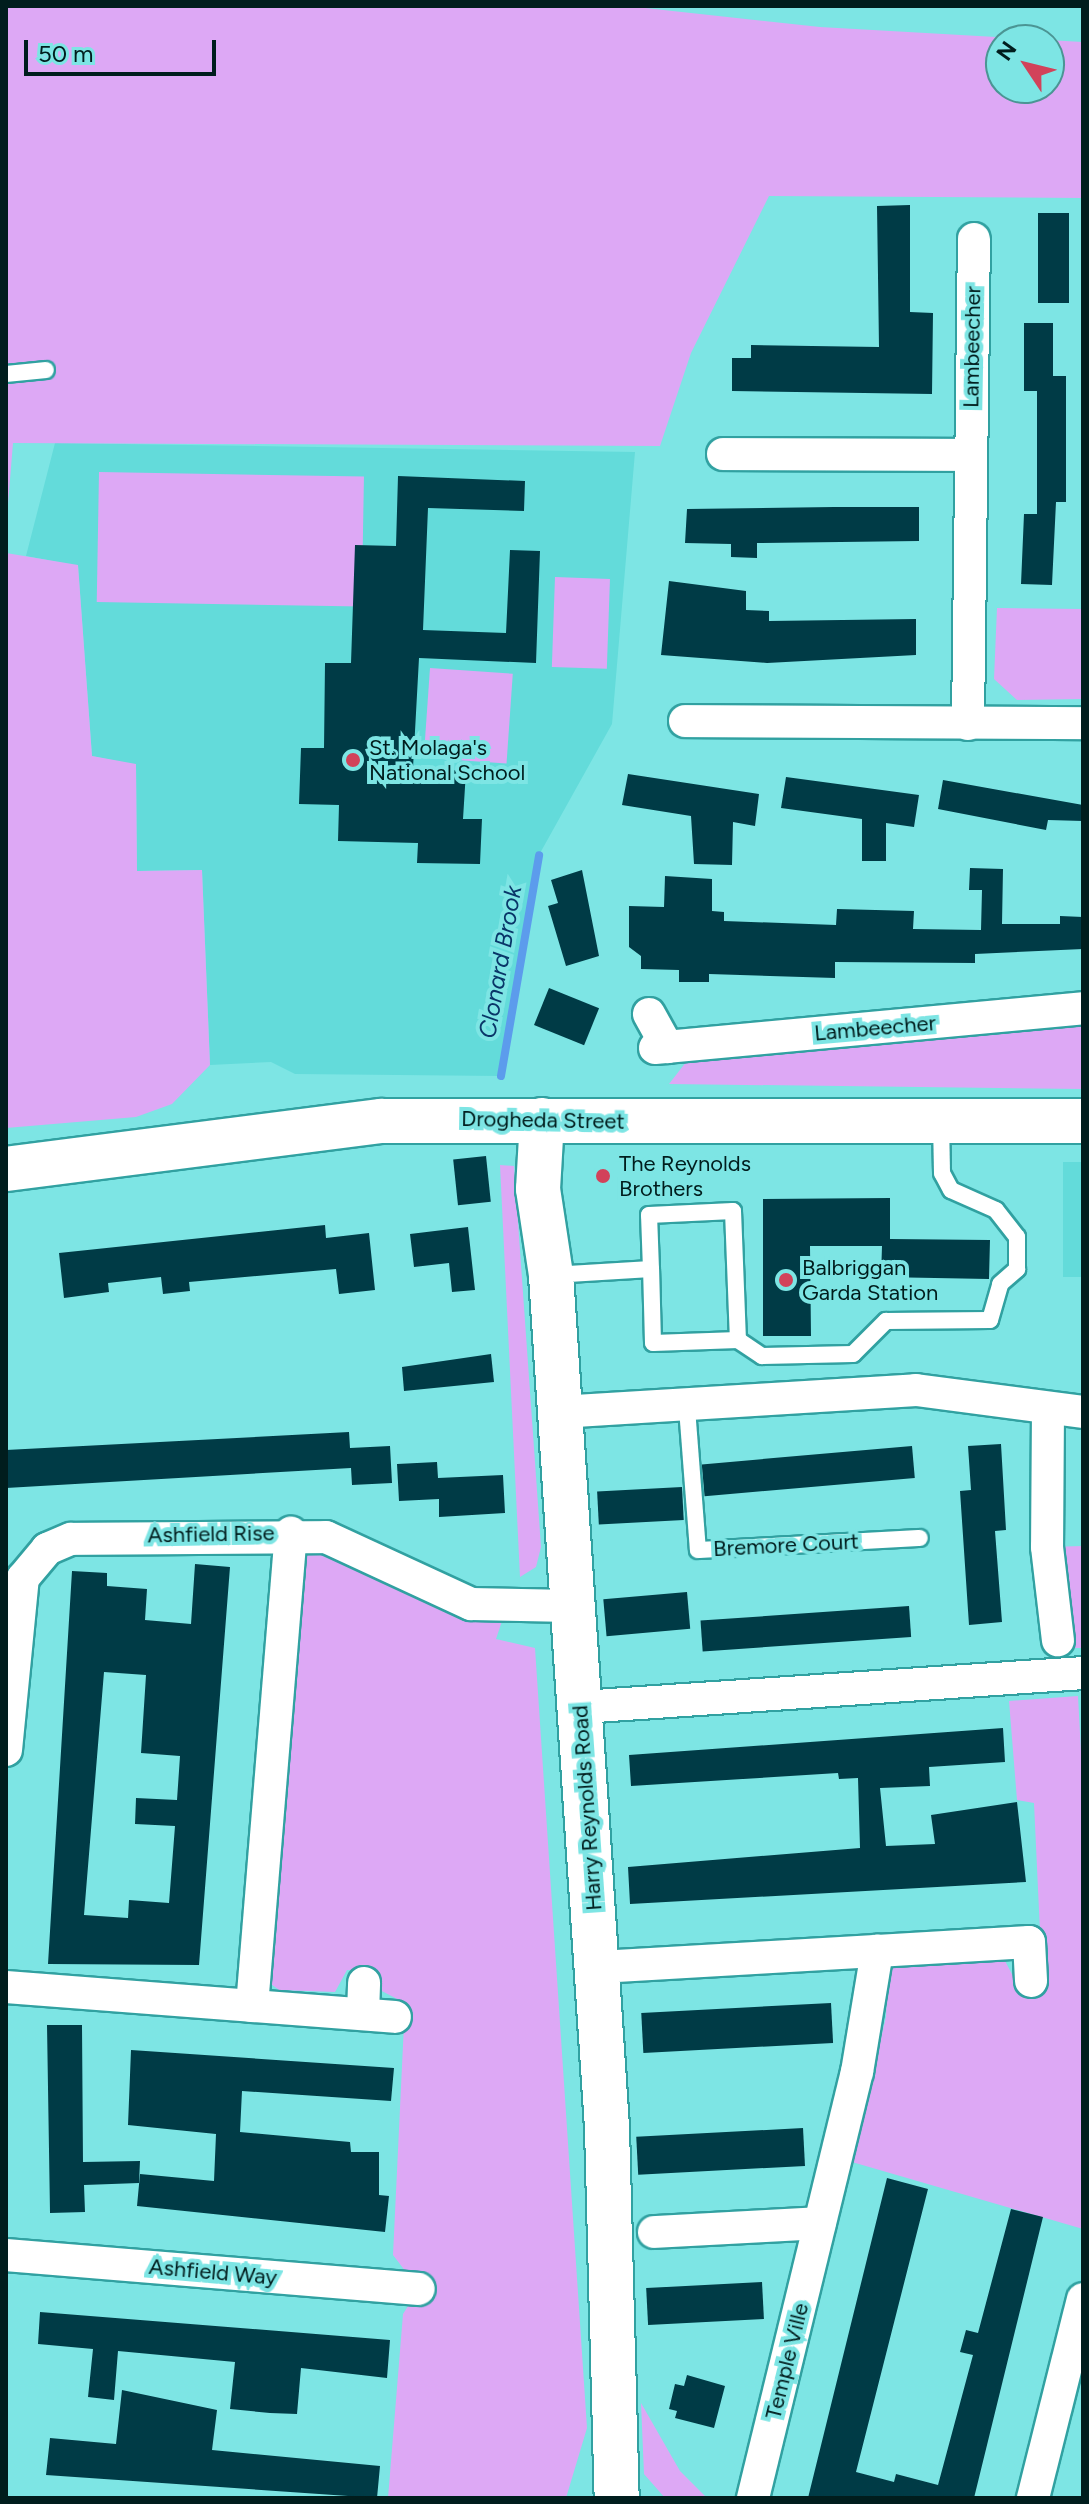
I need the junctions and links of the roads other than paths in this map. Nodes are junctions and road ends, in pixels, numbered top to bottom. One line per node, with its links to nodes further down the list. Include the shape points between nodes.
1 (974, 239): 5 (street, Lambeecher)
2 (46, 370): 3 (lane)
3 (6, 374)
4 (723, 454): 5 (street)
5 (971, 455): 8 (street, Lambeecher)
6 (685, 721): 8 (street)
7 (1083, 723): 8 (street)
8 (968, 724)
9 (1083, 1008): 10 (street, Lambeecher, via 661,1048)
10 (649, 1014)
11 (542, 1120): 13 (street, Drogheda Street); 14 (street, Drogheda Street, via 381,1121); 16 (street, Harry Reynolds Road, via 538,1189)
12 (1083, 1121): 13 (street, Drogheda Street)
13 (941, 1123): 17 (lane, via 943,1179 963,1198 996,1210 1017,1237 1017,1269 1000,1284 990,1320 886,1321 853,1354 762,1356)
14 (6, 1169)
15 (651, 1269): 16 (lane); 17 (lane, via 653,1343); 17 (lane, via 649,1215 733,1211)
16 (551, 1275): 20 (street, Harry Reynolds Road)
17 (738, 1340)
18 (687, 1408): 19 (street, via 916,1390); 20 (street); 23 (lane, Bremore Court, via 698,1550)
19 (1048, 1409): 21 (street); 25 (street, via 1047,1547)
20 (559, 1412): 24 (street, Harry Reynolds Road)
21 (1083, 1412)
22 (291, 1533): 24 (street, Ashfield Rise, via 362,1549 471,1604); 28 (street, Ashfield Rise, via 110,1536 47,1549 23,1578 16,1604); 33 (street)
23 (920, 1538)
24 (571, 1606): 27 (street, Harry Reynolds Road)
25 (1058, 1640)
26 (1083, 1673): 27 (street)
27 (581, 1707): 30 (street, Harry Reynolds Road)
28 (6, 1750)
29 (877, 1951): 30 (street); 31 (street, via 1029,1942); 35 (street, Temple Ville)
30 (598, 1967): 40 (street, Harry Reynolds Road)
31 (1031, 1981)
32 (6, 1987): 33 (street)
33 (252, 2006): 34 (street, via 364,1999)
34 (395, 2017)
35 (820, 2223): 36 (street); 41 (street, Temple Ville)
36 (654, 2232)
37 (6, 2255): 38 (street, Ashfield Way)
38 (419, 2289)
39 (1083, 2299): 42 (street)
40 (617, 2498)
41 (753, 2498)
42 (1033, 2498)

